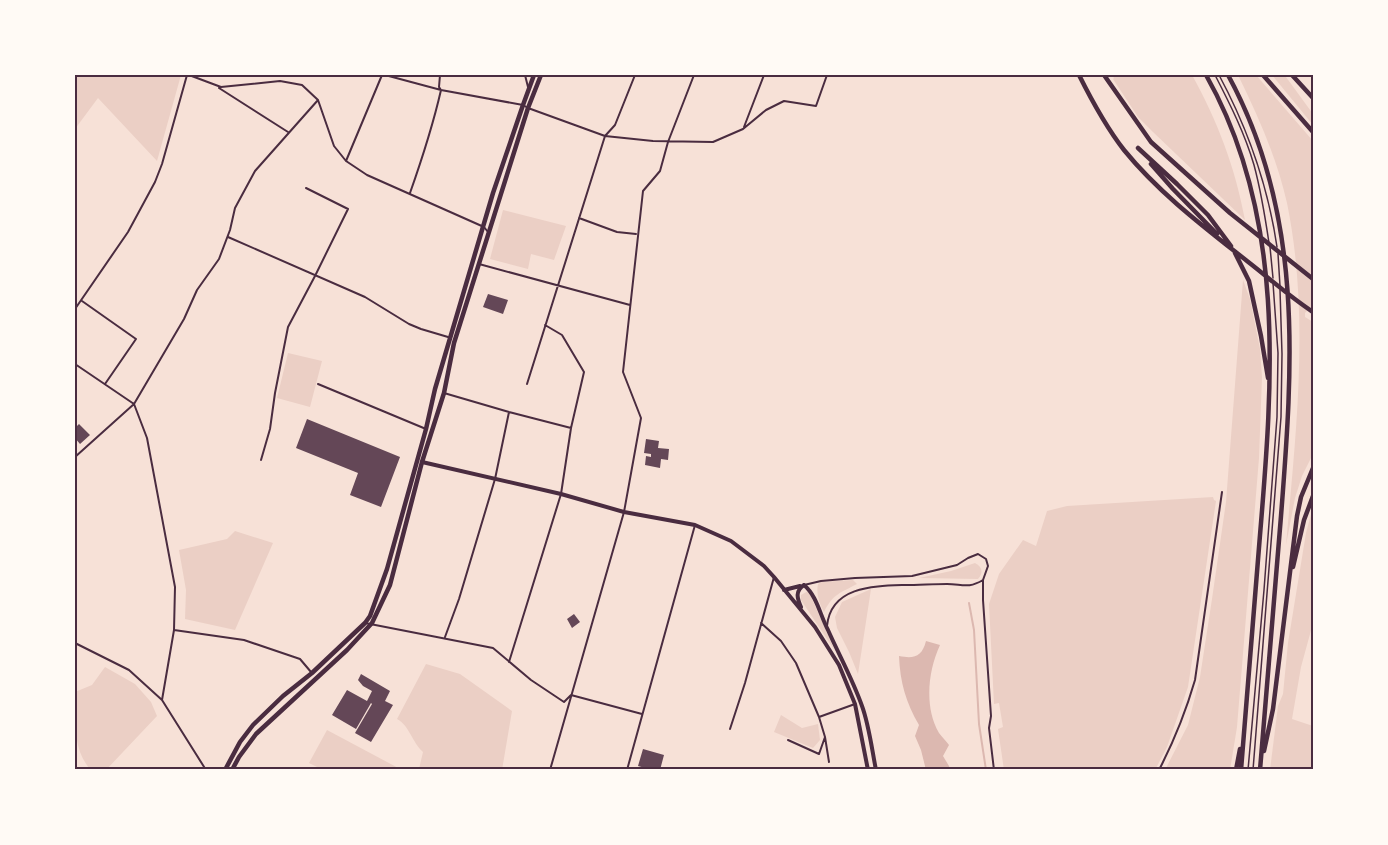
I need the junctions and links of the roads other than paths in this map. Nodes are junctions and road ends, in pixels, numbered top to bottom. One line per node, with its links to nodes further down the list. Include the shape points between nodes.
1 (188, 75): 19 (street); 43 (street, via 155,182 128,232)
2 (384, 75): 20 (street); 30 (street)
3 (440, 75): 20 (street)
4 (525, 75): 21 (street)
5 (534, 75): 21 (main road)
6 (541, 75): 24 (main road)
7 (634, 75): 28 (street, via 615,125)
8 (694, 75): 29 (street)
9 (764, 75): 25 (street)
10 (827, 75): 25 (street, via 816,106 784,101)
11 (1079, 75): 38 (main road, via 1124,150 1196,221)
12 (1104, 75): 41 (main road, via 1151,142 1230,213)
13 (1206, 75): 54 (main road, via 1238,144 1255,204 1269,314)
14 (1215, 75): 105 (lane, via 1241,130 1261,193 1276,322 1274,456)
15 (1219, 75): 106 (lane, via 1257,160 1274,232 1280,289 1281,417)
16 (1228, 75): 93 (main road, via 1266,165 1283,236 1288,282 1288,431)
17 (1263, 75): 27 (main road)
18 (1292, 75): 22 (main road)
19 (217, 87): 23 (street, via 280,81 302,85); 26 (street)
20 (441, 90): 24 (street); 32 (street)
21 (528, 92): 24 (main road)
22 (1313, 98)
23 (318, 100): 26 (street); 30 (street, via 334,146)
24 (526, 106): 28 (street); 34 (main road); 35 (main road)
25 (743, 129): 29 (street, via 713,142)
26 (289, 132): 37 (street, via 255,171 235,208)
27 (1313, 132)
28 (604, 136): 29 (street); 33 (street)
29 (668, 142): 36 (street, via 660,171 643,191)
30 (346, 161): 32 (street)
31 (306, 188): 40 (street, via 348,209)
32 (410, 194): 34 (street)
33 (579, 218): 36 (street, via 618,232); 42 (street)
34 (484, 227): 35 (street); 48 (main road)
35 (488, 232): 39 (main road)
36 (638, 234): 44 (street)
37 (228, 237): 40 (street); 55 (street)
38 (1239, 255): 46 (main road); 54 (main road, via 1198,216 1138,148 1208,215 1231,246 1241,264 1249,281)
39 (478, 264): 42 (street); 48 (main road)
40 (315, 276): 48 (street, via 365,297 409,324); 60 (street, via 288,327)
41 (1313, 279)
42 (558, 285): 44 (street); 47 (street)
43 (81, 300): 45 (street); 50 (street, via 136,339)
44 (630, 305): 67 (street, via 623,372 641,418)
45 (75, 309)
46 (1311, 311)
47 (545, 325): 52 (street); 57 (street, via 562,335 584,372)
48 (452, 340): 53 (main road); 58 (main road)
49 (75, 364): 50 (street)
50 (105, 384): 55 (street)
51 (318, 384): 58 (street)
52 (527, 384)
53 (444, 393): 56 (street); 61 (main road)
54 (1270, 393): 88 (main road)
55 (134, 404): 59 (street); 78 (street, via 147,438 168,547 175,587)
56 (509, 412): 57 (street); 63 (street)
57 (571, 428): 65 (street)
58 (426, 429): 75 (main road)
59 (75, 456)
60 (261, 460)
61 (423, 462): 63 (main road); 75 (main road, via 390,585)
62 (1313, 468): 73 (main road, via 1297,516)
63 (495, 479): 65 (main road); 79 (street)
64 (1222, 492): 102 (street, via 1195,680)
65 (561, 494): 67 (main road); 81 (street)
66 (1313, 496): 73 (main road)
67 (624, 512): 68 (main road); 83 (street)
68 (695, 525): 69 (main road, via 731,541); 86 (street)
69 (774, 578): 72 (main road); 76 (street)
70 (983, 580): 71 (street, via 988,566 978,554 957,565 912,576); 77 (street, via 968,586 867,587 837,601); 101 (street)
71 (804, 585): 72 (main road); 74 (main road, via 797,594); 77 (main road, via 814,596)
72 (783, 590): 74 (main road)
73 (1287, 599): 93 (main road, via 1273,709)
74 (802, 610): 85 (main road, via 839,665)
75 (368, 623): 79 (street); 82 (main road); 96 (main road, via 347,650 256,734)
76 (761, 623): 87 (street, via 781,641 796,663); 89 (street)
77 (827, 628): 100 (main road, via 863,708)
78 (174, 630): 82 (street, via 244,640 300,659); 84 (street)
79 (444, 638): 81 (street, via 494,648)
80 (75, 643): 84 (street, via 129,670)
81 (509, 662): 83 (street, via 564,702)
82 (312, 673): 95 (main road, via 253,725)
83 (572, 695): 86 (street); 97 (street)
84 (162, 700): 94 (street)
85 (855, 704): 87 (street); 99 (main road)
86 (642, 714): 98 (street)
87 (819, 717): 90 (street)
88 (1244, 728): 103 (main road); 104 (main road)
89 (730, 729)
90 (825, 737): 91 (street, via 819,754); 92 (street)
91 (788, 740)
92 (829, 762)
93 (1260, 769)
94 (206, 770)
95 (225, 770)
96 (232, 770)
97 (550, 770)
98 (627, 770)
99 (868, 770)
100 (876, 770)
101 (994, 770)
102 (1159, 770)
103 (1236, 770)
104 (1241, 770)
105 (1248, 770)
106 (1253, 770)

